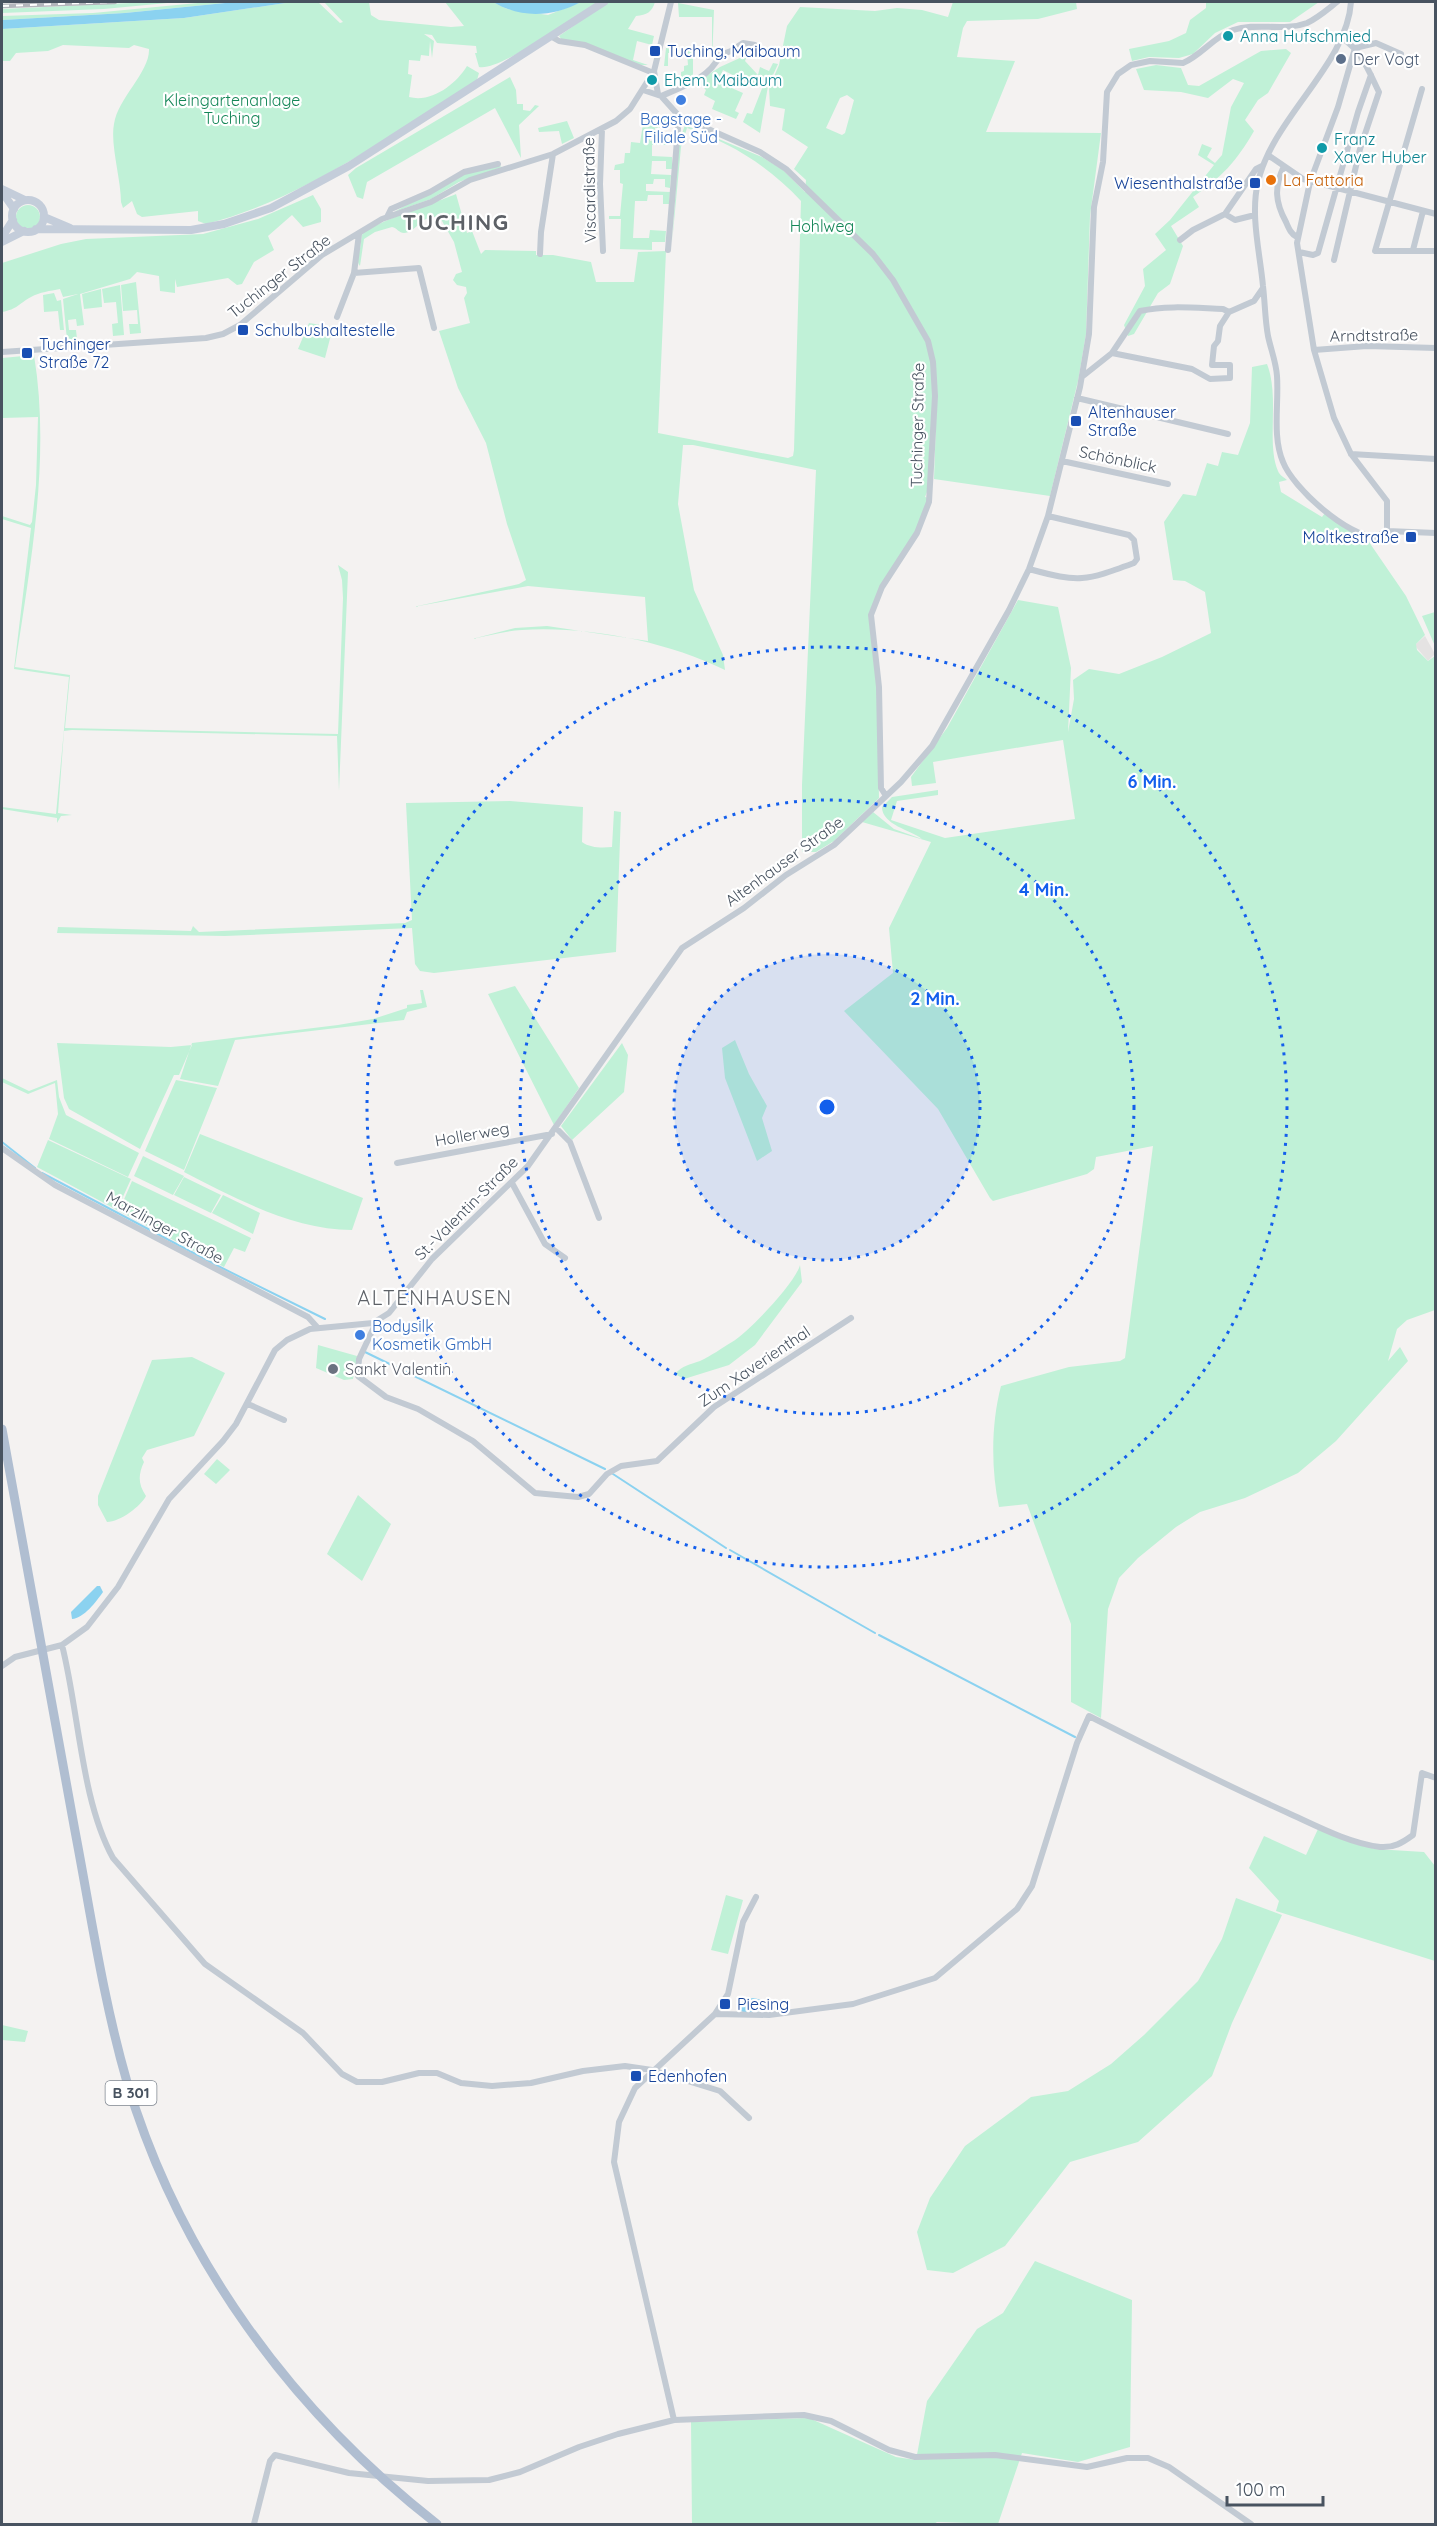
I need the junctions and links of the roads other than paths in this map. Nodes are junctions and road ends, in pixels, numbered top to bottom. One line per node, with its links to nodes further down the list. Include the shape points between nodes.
1 (604, 2): 5 (main road)
2 (671, 2): 10 (street, Tuchinger Straße)
3 (1337, 2): 60 (street, Altenhauser Straße, via 1303,24 1239,28 1215,38 1186,62 1139,62 1115,77 1104,108 1103,162 1094,207 1089,334)
4 (1351, 2): 6 (street)
5 (552, 37): 10 (street, via 585,45); 36 (main road, via 349,166 271,208 191,230)
6 (1342, 38): 8 (street); 18 (street)
7 (755, 45): 14 (street, via 743,43 720,54 708,73)
8 (1355, 48): 9 (street, via 1376,43); 11 (street); 22 (street)
9 (1401, 54)
10 (652, 71): 13 (street, Tuchinger Straße); 14 (street, Tuchinger Straße)
11 (1371, 75): 23 (street); 25 (street, via 1379,92)
12 (1422, 89): 27 (street)
13 (643, 90): 14 (street); 16 (street, Tuchinger Straße, via 630,109)
14 (659, 95): 15 (street, Tuchinger Straße)
15 (679, 116): 44 (street); 71 (street, Tuchinger Straße, via 786,169 873,254 893,280 928,341 935,396 929,501 917,533 882,587 872,615 879,687 881,788)
16 (602, 129): 17 (street, Tuchinger Straße); 47 (street, Viscardistraße)
17 (554, 154): 34 (street, Tuchinger Straße, via 470,180 431,202); 49 (street)
18 (1268, 155): 20 (street); 21 (street)
19 (498, 164): 34 (street, Tuchinger Straße, via 464,172 391,209)
20 (1262, 166): 30 (street); 31 (street)
21 (1284, 166): 22 (street); 41 (street, via 1278,177 1277,202)
22 (1310, 182): 23 (street); 41 (street)
23 (1335, 188): 25 (street); 48 (street, via 1318,253)
24 (2, 191): 26 (main road); 28 (main road)
25 (1350, 192): 27 (street); 50 (street)
26 (25, 200): 28 (main road); 33 (main road, via 37,202)
27 (1388, 202): 29 (street); 45 (street, via 1375,251)
28 (14, 209): 35 (main road)
29 (1423, 211): 32 (street); 45 (street)
30 (1225, 214): 31 (street, via 1235,220); 42 (street)
31 (1255, 214): 52 (street)
32 (1436, 214)
33 (44, 217): 36 (main road); 37 (main road)
34 (387, 217): 39 (street, Tuchinger Straße)
35 (13, 220): 38 (main road); 40 (main road)
36 (70, 228): 37 (main road)
37 (36, 229): 38 (main road)
38 (24, 231): 43 (main road)
39 (358, 234): 51 (street); 58 (street, Tuchinger Straße, via 322,255 252,317 223,334)
40 (2, 237)
41 (1297, 237): 48 (street)
42 (1180, 240)
43 (2, 242)
44 (668, 250)
45 (1413, 250): 46 (street)
46 (1436, 250)
47 (603, 251)
48 (1299, 252): 57 (street)
49 (540, 254)
50 (1334, 260)
51 (354, 273): 54 (street); 55 (street, via 419,268)
52 (1264, 287): 53 (street, via 1254,301); 68 (street, via 1277,376 1282,462 1302,491 1362,534 1376,537)
53 (1228, 312): 59 (street, via 1182,307 1140,311); 59 (street, via 1214,346 1212,365 1230,365 1230,378 1210,379 1192,369)
54 (337, 317)
55 (434, 328)
56 (1436, 348): 57 (street, Arndtstraße, via 1366,346)
57 (1314, 350): 63 (street, via 1334,418)
58 (2, 352)
59 (1112, 353): 60 (street)
60 (1082, 376): 61 (street, Altenhauser Straße)
61 (1077, 399): 62 (street); 65 (street, Altenhauser Straße)
62 (1228, 434)
63 (1352, 454): 64 (street); 68 (street, via 1387,501)
64 (1436, 459)
65 (1062, 461): 66 (street, Schönblick); 67 (street, Altenhauser Straße)
66 (1168, 484)
67 (1048, 516): 70 (street, Altenhauser Straße); 70 (street, via 1129,535 1134,540 1137,559 1084,579)
68 (1387, 531): 69 (street)
69 (1436, 533)
70 (1029, 569): 71 (street, Altenhauser Straße, via 939,736)
71 (886, 796): 72 (street, Altenhauser Straße, via 834,845 682,948)
72 (580, 1095): 73 (street, St.-Valentin-Straße)
73 (554, 1131): 75 (street, Hollerweg); 76 (street, St.-Valentin-Straße); 77 (street, via 570,1142)
74 (2, 1148): 81 (street, Marzlinger Straße, via 55,1185 308,1317)
75 (397, 1163)
76 (512, 1183): 78 (street, via 545,1244); 80 (street, St.-Valentin-Straße, via 432,1259 389,1313)
77 (599, 1218)
78 (565, 1258)
79 (851, 1318): 80 (street, Zum Xaverienthal, via 714,1407 657,1461 621,1466 607,1474 589,1494 579,1497 535,1493 473,1441 418,1409 386,1397 363,1381 358,1376 359,1359)
80 (373, 1323): 81 (street)
81 (317, 1327): 82 (street, via 297,1334 275,1350)
82 (248, 1404): 83 (street); 85 (street, via 223,1441 165,1505 111,1596 87,1627)
83 (284, 1420)
84 (2, 1429): 94 (main road, B 301, via 99,1966 140,2121 180,2214 226,2296 262,2349 302,2398 364,2462)
85 (62, 1645): 86 (street, via 15,1657); 90 (street, via 91,1798 102,1838 113,1858 205,1964 303,2033 342,2074 357,2082 382,2082 437,2073 461,2083 492,2086 625,2066)
86 (2, 1666)
87 (1436, 1778): 89 (street, via 1422,1773 1413,1835 1398,1846 1364,1844 1227,1785 1089,1716 1032,1886 1017,1909 934,1978 854,2004 769,2015)
88 (756, 1897): 89 (street, via 743,1922 728,1994)
89 (715, 2014): 90 (street)
90 (652, 2070): 91 (street, via 720,2091); 92 (street, via 625,2104 614,2162)
91 (749, 2118)
92 (674, 2420): 93 (street, via 618,2434 489,2480 428,2481 349,2473 275,2455 270,2461); 95 (street, via 814,2416 889,2450 915,2457 995,2455 1087,2467 1127,2458 1148,2458 1169,2467)
93 (254, 2524)
94 (437, 2524)
95 (1251, 2524)

